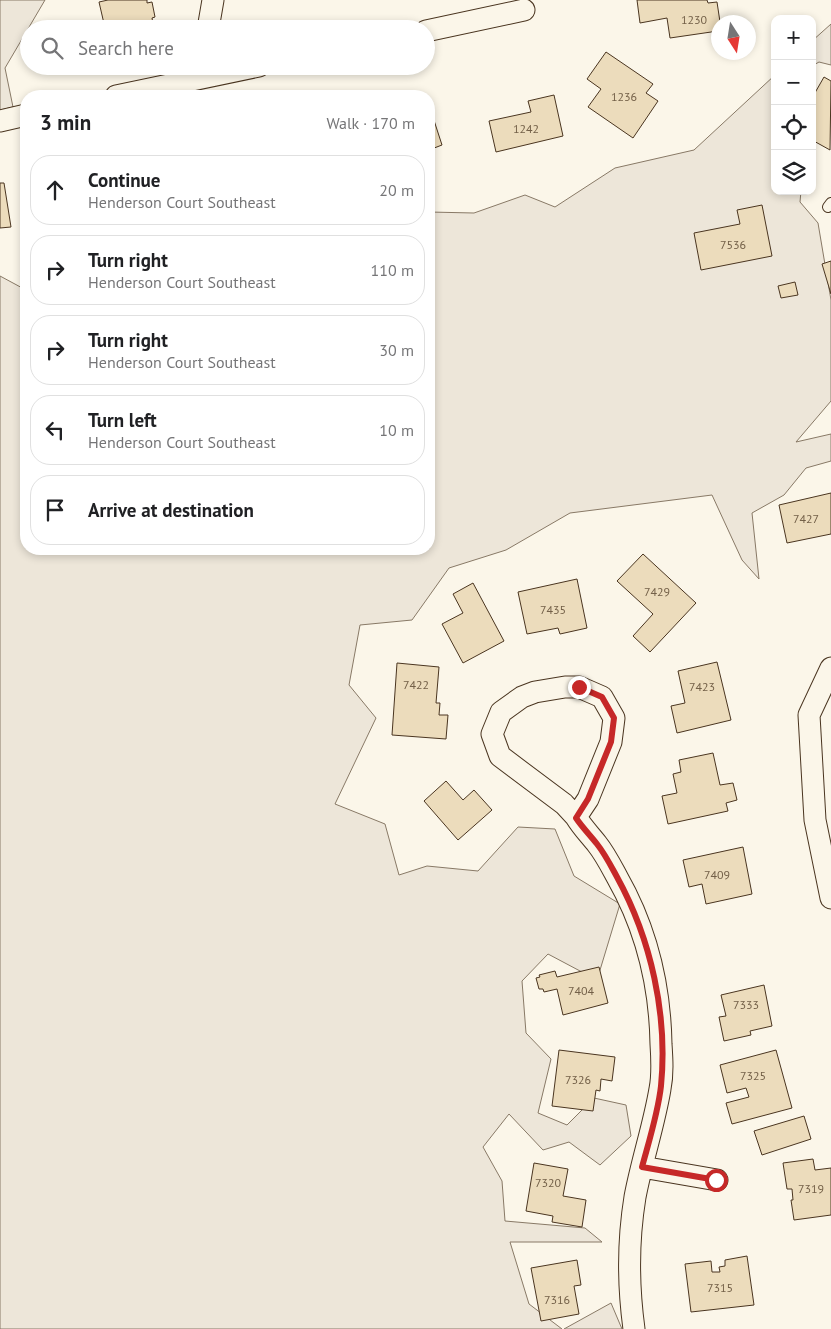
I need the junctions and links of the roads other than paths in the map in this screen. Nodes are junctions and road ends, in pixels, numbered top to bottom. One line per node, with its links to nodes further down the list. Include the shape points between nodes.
1 (213, 0): 3 (street)
2 (524, 10): 4 (street)
3 (210, 20)
4 (435, 29)
5 (196, 75): 6 (street)
6 (139, 90)
7 (20, 116): 8 (street)
8 (0, 121)
9 (831, 668): 11 (street, via 809,716 815,820)
10 (576, 818): 10 (street, via 588,799 611,742 614,718 602,697 579,687 535,692 501,712 492,734 500,756 564,804); 12 (street, via 618,878 646,941 656,983 662,1066)
11 (831, 898)
12 (642, 1167): 13 (street); 14 (street, via 630,1242 629,1281)
13 (716, 1180)
14 (634, 1329)

